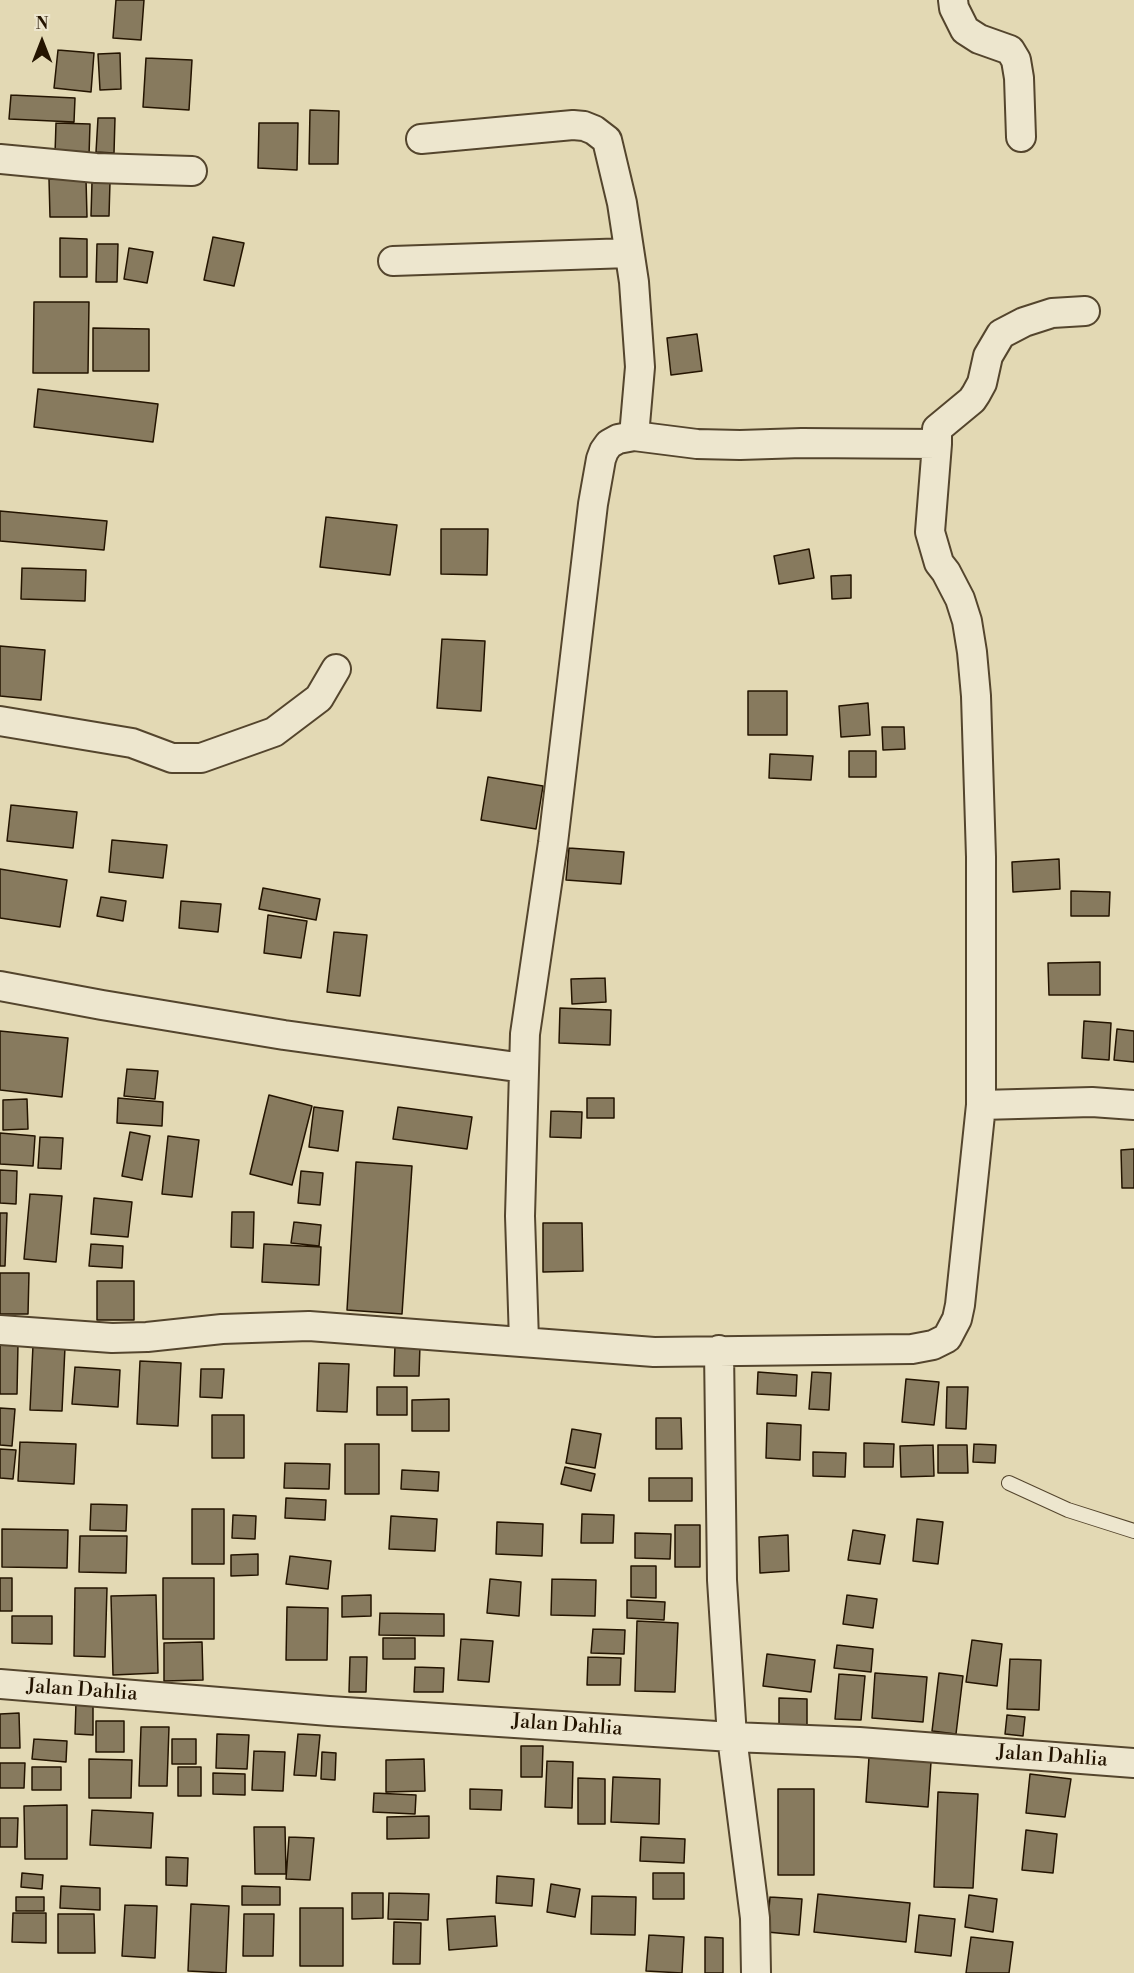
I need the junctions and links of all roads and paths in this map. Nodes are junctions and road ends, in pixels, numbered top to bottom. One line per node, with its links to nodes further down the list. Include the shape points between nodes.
1 (953, 0): 2 (street, via 964,30 1010,50 1016,60)
2 (1021, 137)
3 (421, 139): 6 (street, via 573,125 594,130 609,146)
4 (0, 159): 5 (street)
5 (192, 171)
6 (629, 253): 7 (street); 9 (street, via 640,367)
7 (393, 261)
8 (1086, 311): 10 (street, via 1053,313 1001,334 988,356 976,394 937,429)
9 (634, 436): 10 (street, via 697,444); 14 (street, via 618,439 604,451 593,504 553,843 525,1034)
10 (937, 444): 16 (street, via 930,532 939,563 960,599 967,621 975,696 981,857)
11 (336, 669): 12 (street, via 319,698 274,732 201,758 172,758 132,743)
12 (0, 721)
13 (0, 986): 14 (street, via 284,1035)
14 (524, 1068): 18 (street, via 520,1216)
15 (1134, 1105): 16 (street, via 1092,1102)
16 (981, 1106): 19 (street, via 960,1305 947,1338 912,1349)
17 (0, 1330): 18 (street, via 112,1338 309,1326)
18 (524, 1341): 19 (street, via 654,1352)
19 (719, 1350): 23 (street, via 722,1580)
20 (1009, 1483): 21 (lane, via 1068,1510)
21 (1134, 1531)
22 (0, 1684): 23 (street, Jalan Dahlia, via 329,1711)
23 (732, 1737): 24 (street, Jalan Dahlia, via 859,1742); 25 (street, via 755,1918)
24 (1134, 1763)
25 (756, 1973)

